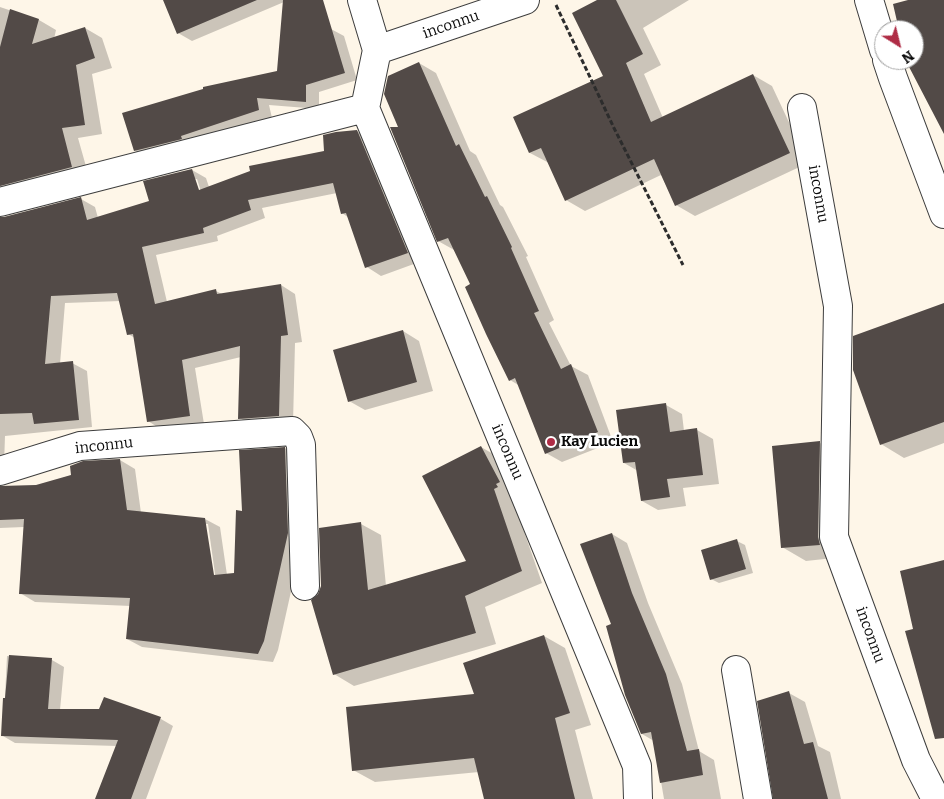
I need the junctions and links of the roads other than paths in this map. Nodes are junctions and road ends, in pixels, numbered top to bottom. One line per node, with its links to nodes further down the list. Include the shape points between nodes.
1 (362, 0): 5 (street)
2 (525, 0): 5 (street, inconnu)
3 (869, 0): 4 (street)
4 (875, 20)
5 (377, 50): 7 (street)
6 (890, 70): 10 (street)
7 (365, 108): 9 (street); 14 (street, inconnu, via 637,766)
8 (802, 108): 16 (street, inconnu, via 838,306 834,537 916,760)
9 (0, 202)
10 (944, 214)
11 (0, 471): 12 (street, inconnu, via 80,446 292,431 301,445)
12 (305, 586)
13 (736, 670): 15 (street)
14 (638, 799)
15 (758, 799)
16 (936, 799)

